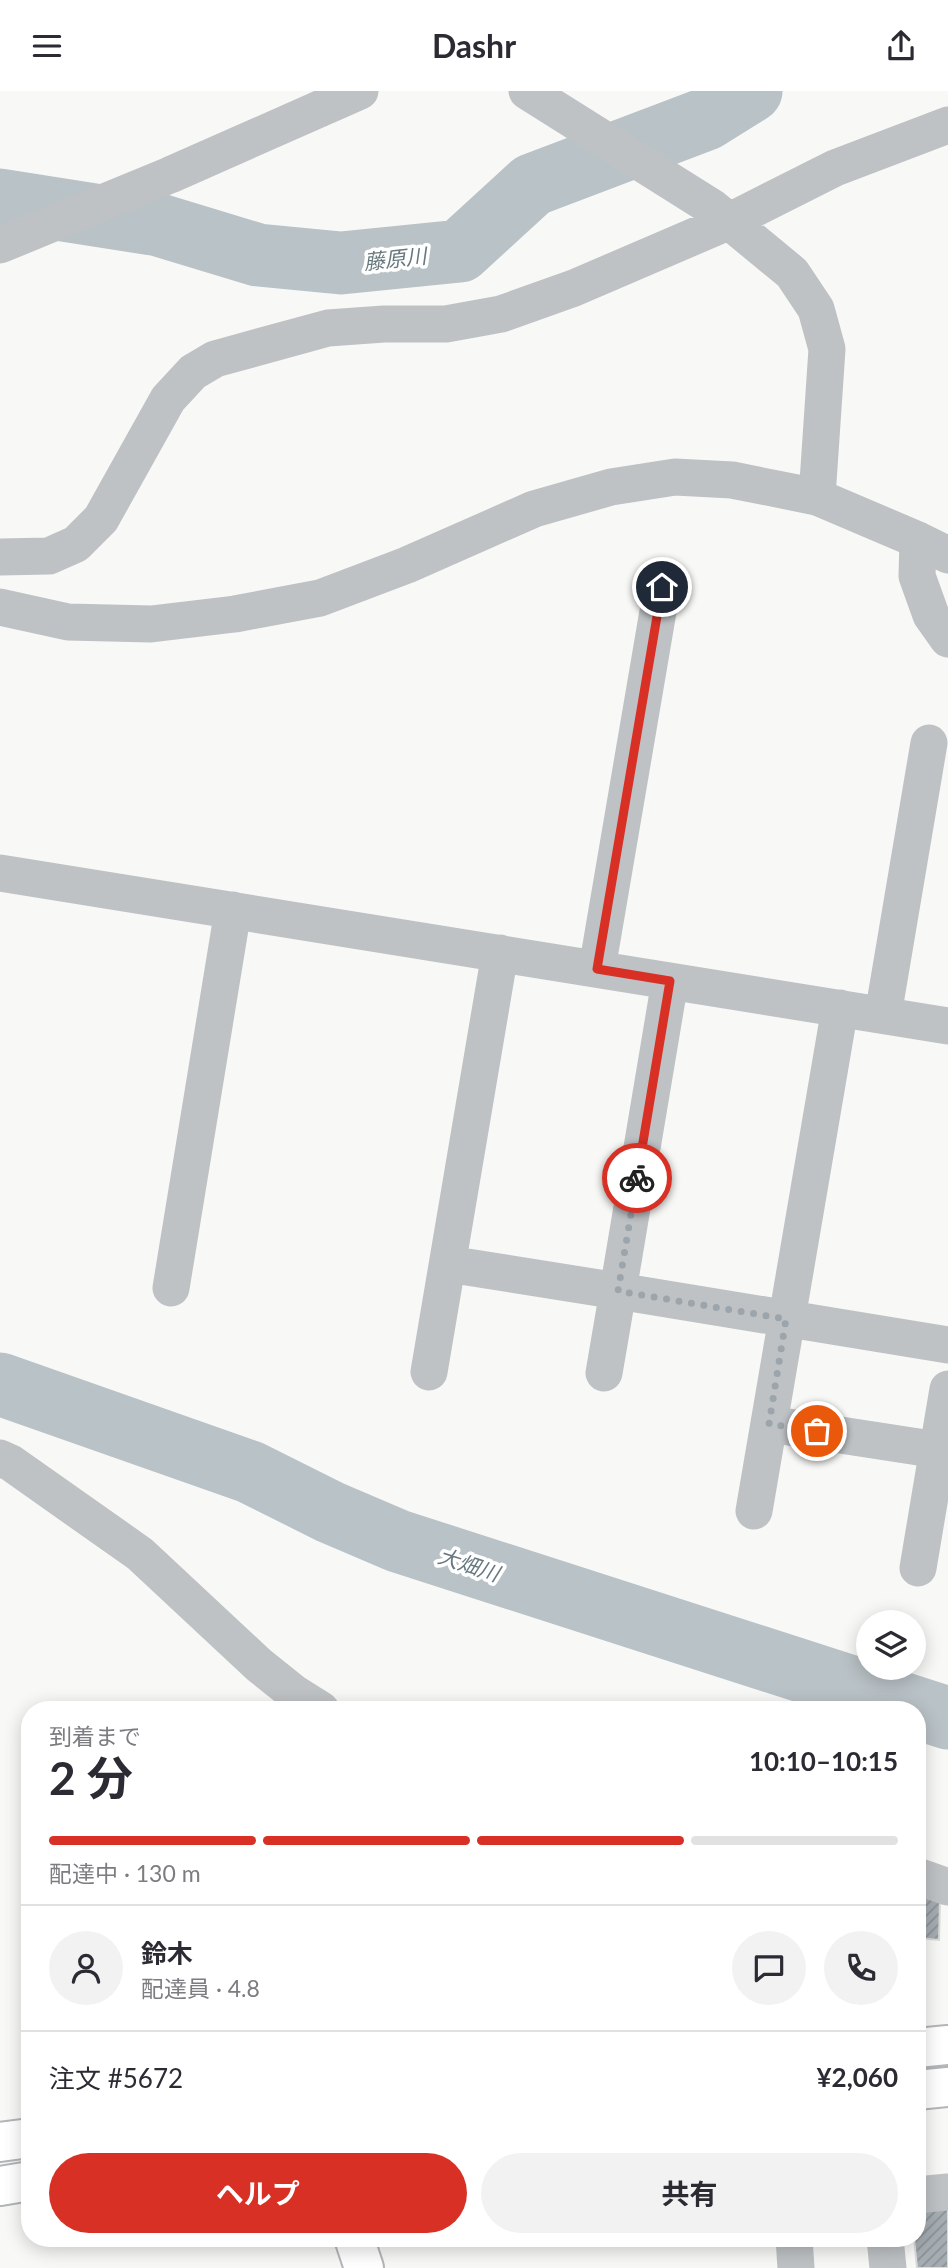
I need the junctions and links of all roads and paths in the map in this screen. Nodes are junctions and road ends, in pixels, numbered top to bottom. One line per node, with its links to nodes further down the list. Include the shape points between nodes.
1 (360, 91): 5 (street, via 170,176)
2 (527, 91): 4 (street)
3 (948, 125): 4 (street)
4 (721, 215): 6 (street, via 792,273 816,309 827,349); 8 (street, via 575,288 501,314 446,324 328,328 215,359 193,372 168,399 101,519 76,544 49,556)
5 (0, 244)
6 (817, 496): 7 (street); 10 (street, via 732,480 675,477 611,487 534,509 320,598 235,614 151,624 68,622)
7 (933, 547): 11 (street, via 917,576 931,615)
8 (0, 557)
9 (662, 587): 16 (street)
10 (0, 607)
11 (948, 639)
12 (929, 743): 19 (street)
13 (0, 873): 14 (street)
14 (233, 910): 15 (street); 22 (street)
15 (500, 953): 16 (street); 21 (street)
16 (597, 969): 17 (street)
17 (670, 981): 18 (street); 23 (street)
18 (840, 1008): 19 (street); 24 (street)
19 (883, 1015): 20 (street)
20 (948, 1026)
21 (448, 1263): 23 (street); 26 (street)
22 (171, 1288)
23 (618, 1291): 24 (street); 27 (street)
24 (786, 1319): 25 (street); 29 (street)
25 (948, 1345)
26 (429, 1372)
27 (604, 1373)
28 (948, 1389): 30 (street)
29 (769, 1424): 30 (street); 32 (street)
30 (938, 1450): 33 (street)
31 (0, 1458): 34 (street, via 140,1554 259,1665)
32 (754, 1511)
33 (918, 1567)
34 (307, 1701)
35 (926, 1879): 36 (street)
36 (948, 1887)
37 (948, 2045): 38 (main road)
38 (926, 2047)
39 (948, 2087): 40 (main road)
40 (926, 2089)
41 (21, 2139): 42 (main road)
42 (0, 2142)
43 (21, 2182): 44 (main road)
44 (0, 2186)
45 (948, 2192): 46 (street)
46 (926, 2194)
47 (357, 2247): 50 (main road)
48 (795, 2247): 51 (street)
49 (886, 2247): 52 (street)
50 (364, 2268)
51 (796, 2268)
52 (888, 2268)

